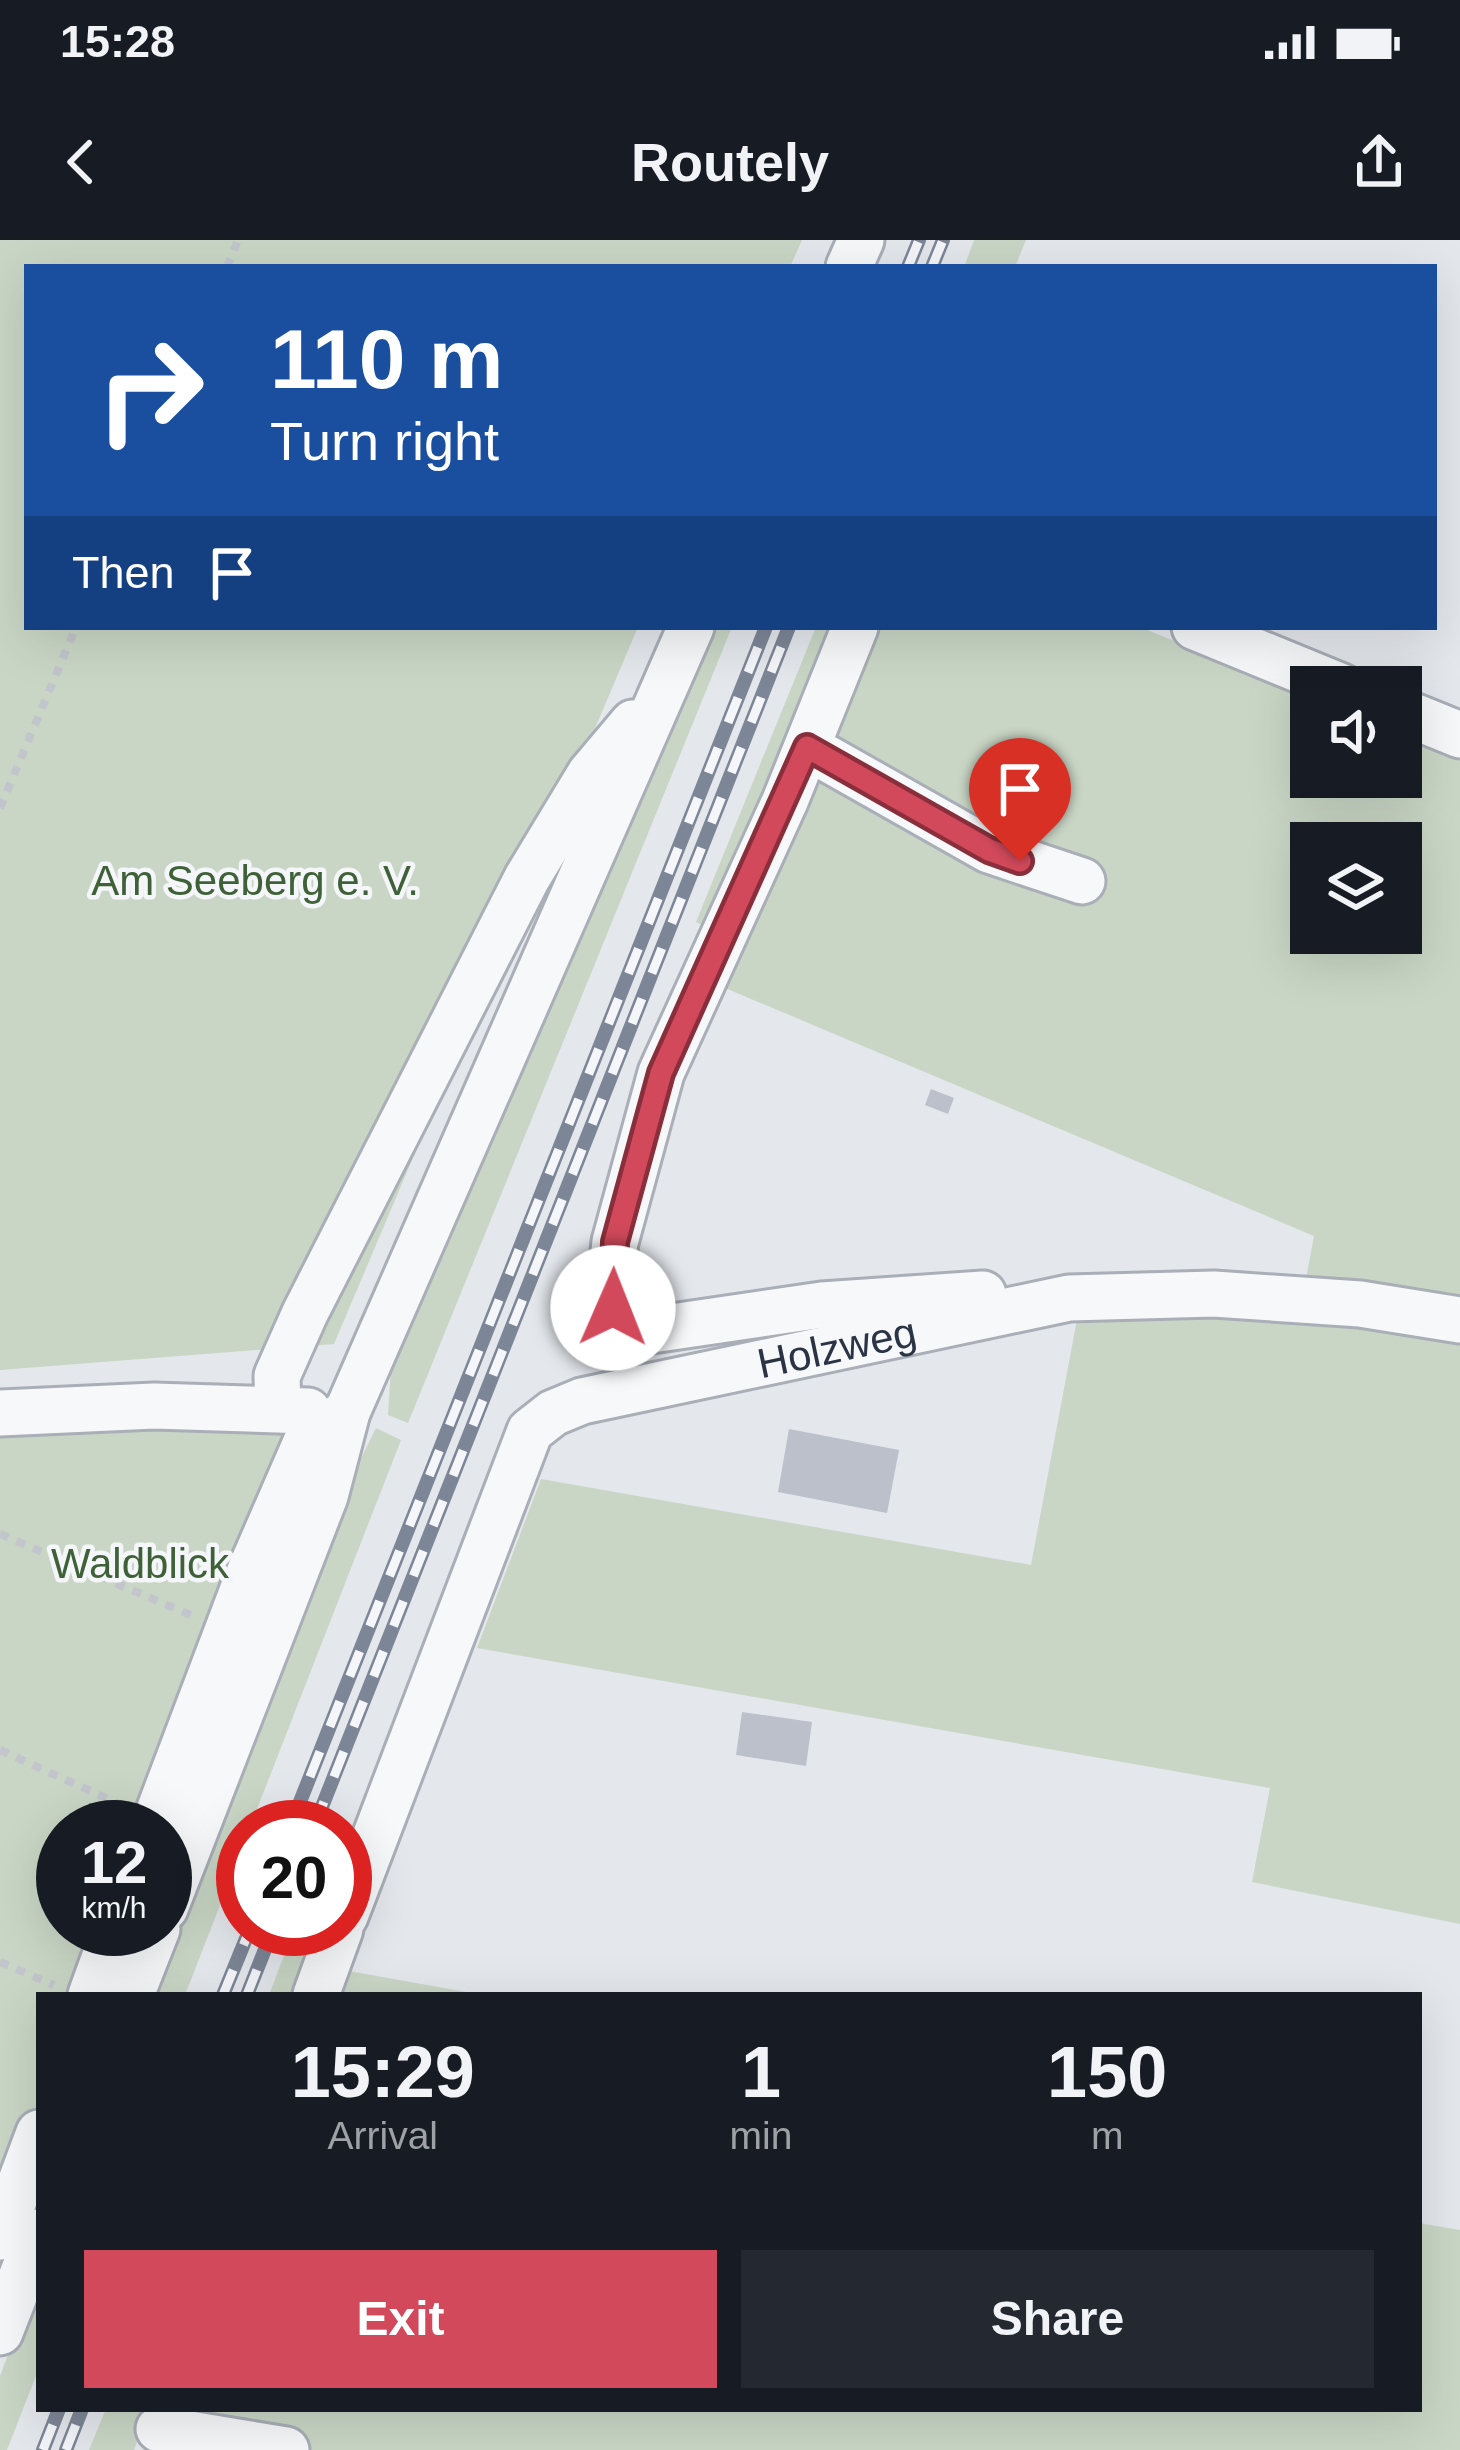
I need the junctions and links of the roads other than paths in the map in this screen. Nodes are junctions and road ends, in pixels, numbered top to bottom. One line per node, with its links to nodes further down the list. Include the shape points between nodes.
1 (690, 630): 5 (street)
2 (854, 630): 8 (street)
3 (1202, 630): 4 (street)
4 (1291, 666)
5 (666, 685): 12 (street, via 590,774 527,878 305,1312 277,1376); 13 (street)
6 (1422, 720): 7 (street)
7 (1460, 735)
8 (807, 747): 9 (street, via 989,850); 10 (street, via 661,1073 615,1242 613,1308 638,1332 822,1305 987,1294)
9 (1082, 881)
10 (1070, 1298): 11 (street, Holzweg, via 1214,1294); 17 (street, Holzweg, via 582,1401 530,1430)
11 (1460, 1320)
12 (278, 1409): 13 (street); 14 (street)
13 (347, 1412): 15 (street, via 307,1440); 16 (street, via 326,1496)
14 (0, 1413)
15 (164, 1800)
16 (192, 1839)
17 (372, 1842)
18 (98, 1956): 21 (street)
19 (146, 1956): 22 (street)
20 (330, 1956): 23 (street)
21 (74, 1991)
22 (132, 1992)
23 (317, 1992)
24 (36, 2141): 25 (street)
25 (0, 2237)
26 (36, 2240): 27 (street)
27 (0, 2332)
28 (159, 2429): 29 (street)
29 (286, 2450)

